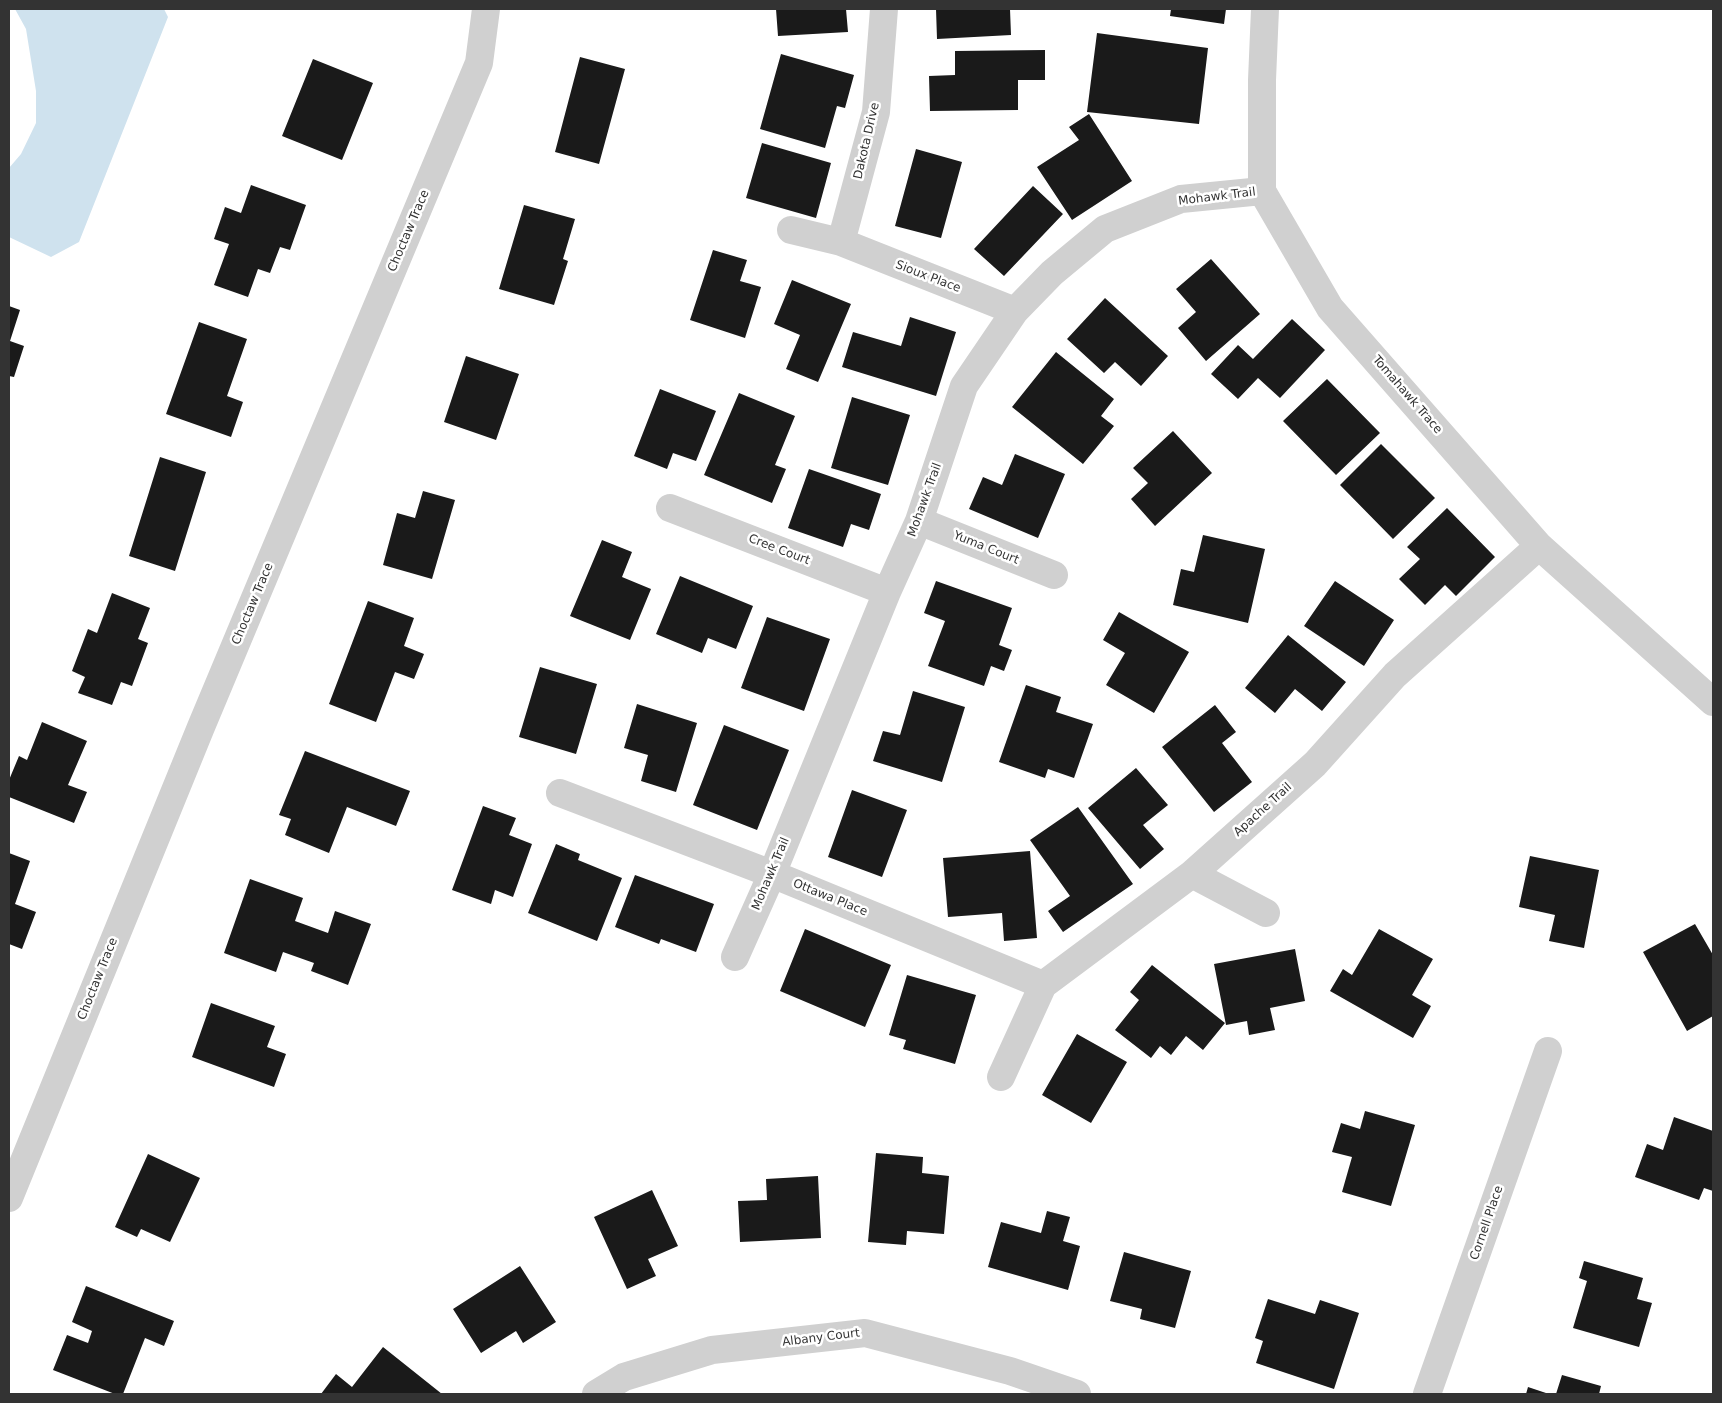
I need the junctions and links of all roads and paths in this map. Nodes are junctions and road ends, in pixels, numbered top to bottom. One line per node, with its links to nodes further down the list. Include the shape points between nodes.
1 (486, 9): 22 (street, Choctaw Trace, via 479,63)
2 (884, 9): 6 (street, Dakota Drive, via 876,112)
3 (1264, 9): 4 (street)
4 (1262, 191): 7 (street, Mohawk Trail, via 1181,199 1106,229 1052,274); 10 (street, Tomahawk Trace, via 1330,308)
5 (791, 230): 6 (street, Sioux Place)
6 (841, 242): 7 (street, Sioux Place)
7 (1015, 311): 9 (street, Mohawk Trail, via 964,386)
8 (670, 508): 12 (street, Cree Court)
9 (919, 521): 11 (street, Yuma Court); 12 (street, Mohawk Trail)
10 (1539, 546): 13 (street, Tomahawk Trace); 16 (street, Apache Trail, via 1395,675 1315,764)
11 (1054, 575)
12 (887, 592): 15 (street, Mohawk Trail)
13 (1713, 702)
14 (560, 793): 15 (street, Ottawa Place)
15 (772, 874): 18 (street, Mohawk Trail); 19 (street, Ottawa Place)
16 (1192, 874): 17 (street); 19 (street, Apache Trail)
17 (1266, 914)
18 (735, 957)
19 (1043, 985): 21 (street, Apache Trail)
20 (1548, 1051): 25 (street, Cornell Place)
21 (1001, 1077)
22 (9, 1195)
23 (596, 1394): 24 (street, Albany Court, via 624,1377 712,1350 866,1333 1010,1371)
24 (1077, 1394)
25 (1426, 1394)

